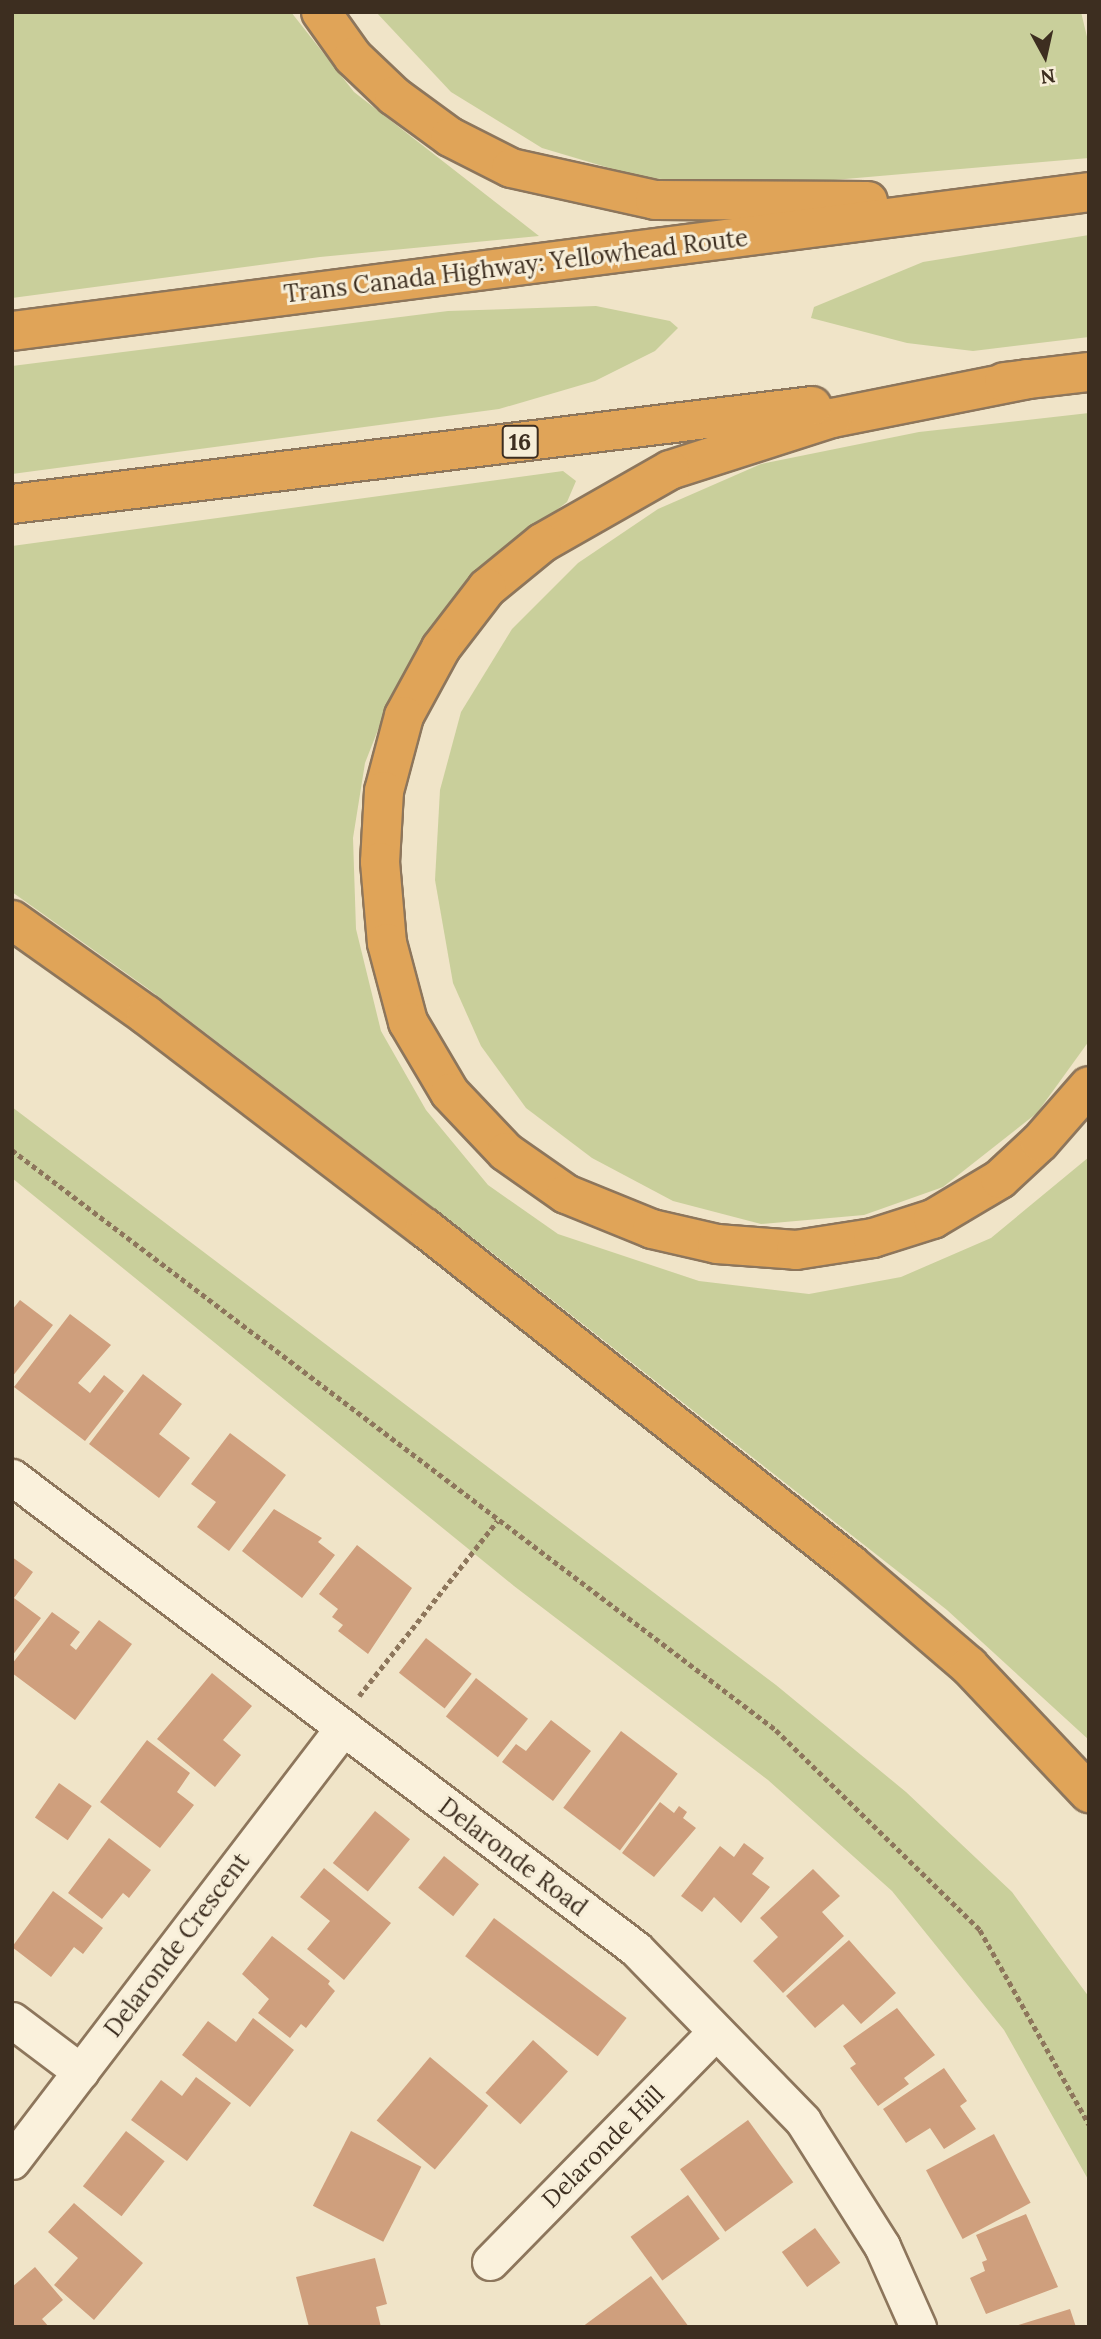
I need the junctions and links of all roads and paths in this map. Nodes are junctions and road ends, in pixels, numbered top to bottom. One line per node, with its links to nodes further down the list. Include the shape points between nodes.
1 (321, 12): 3 (highway, via 353,57 394,96 450,136 511,168 576,186 655,200)
2 (1089, 192): 3 (highway)
3 (1020, 201): 4 (highway, Trans Canada Highway: Yellowhead Route)
4 (12, 331)
5 (1089, 372): 6 (highway, 16)
6 (1028, 379): 7 (highway, 16); 9 (highway, via 832,418 670,470 542,543 486,588 441,648 404,716 384,791 380,862 387,943 408,1022 450,1093 506,1152 566,1194 652,1229 717,1244 796,1250 873,1238 933,1219 1000,1178)
7 (12, 504)
8 (12, 920): 15 (highway, via 136,1007 415,1220 850,1564 969,1666)
9 (1089, 1087)
10 (12, 1150): 12 (path)
11 (12, 1477): 14 (street, Delaronde Road)
12 (497, 1521): 13 (path); 19 (path, via 776,1730 981,1930)
13 (360, 1695)
14 (342, 1729): 17 (street, Delaronde Road, via 636,1949); 18 (street, Delaronde Crescent)
15 (1089, 1793)
16 (12, 2020): 18 (street)
17 (715, 2032): 21 (street, Delaronde Hill); 22 (street, Delaronde Road, via 803,2121 882,2246)
18 (81, 2072): 20 (street, Delaronde Crescent)
19 (1089, 2124)
20 (12, 2161)
21 (490, 2262)
22 (918, 2327)

